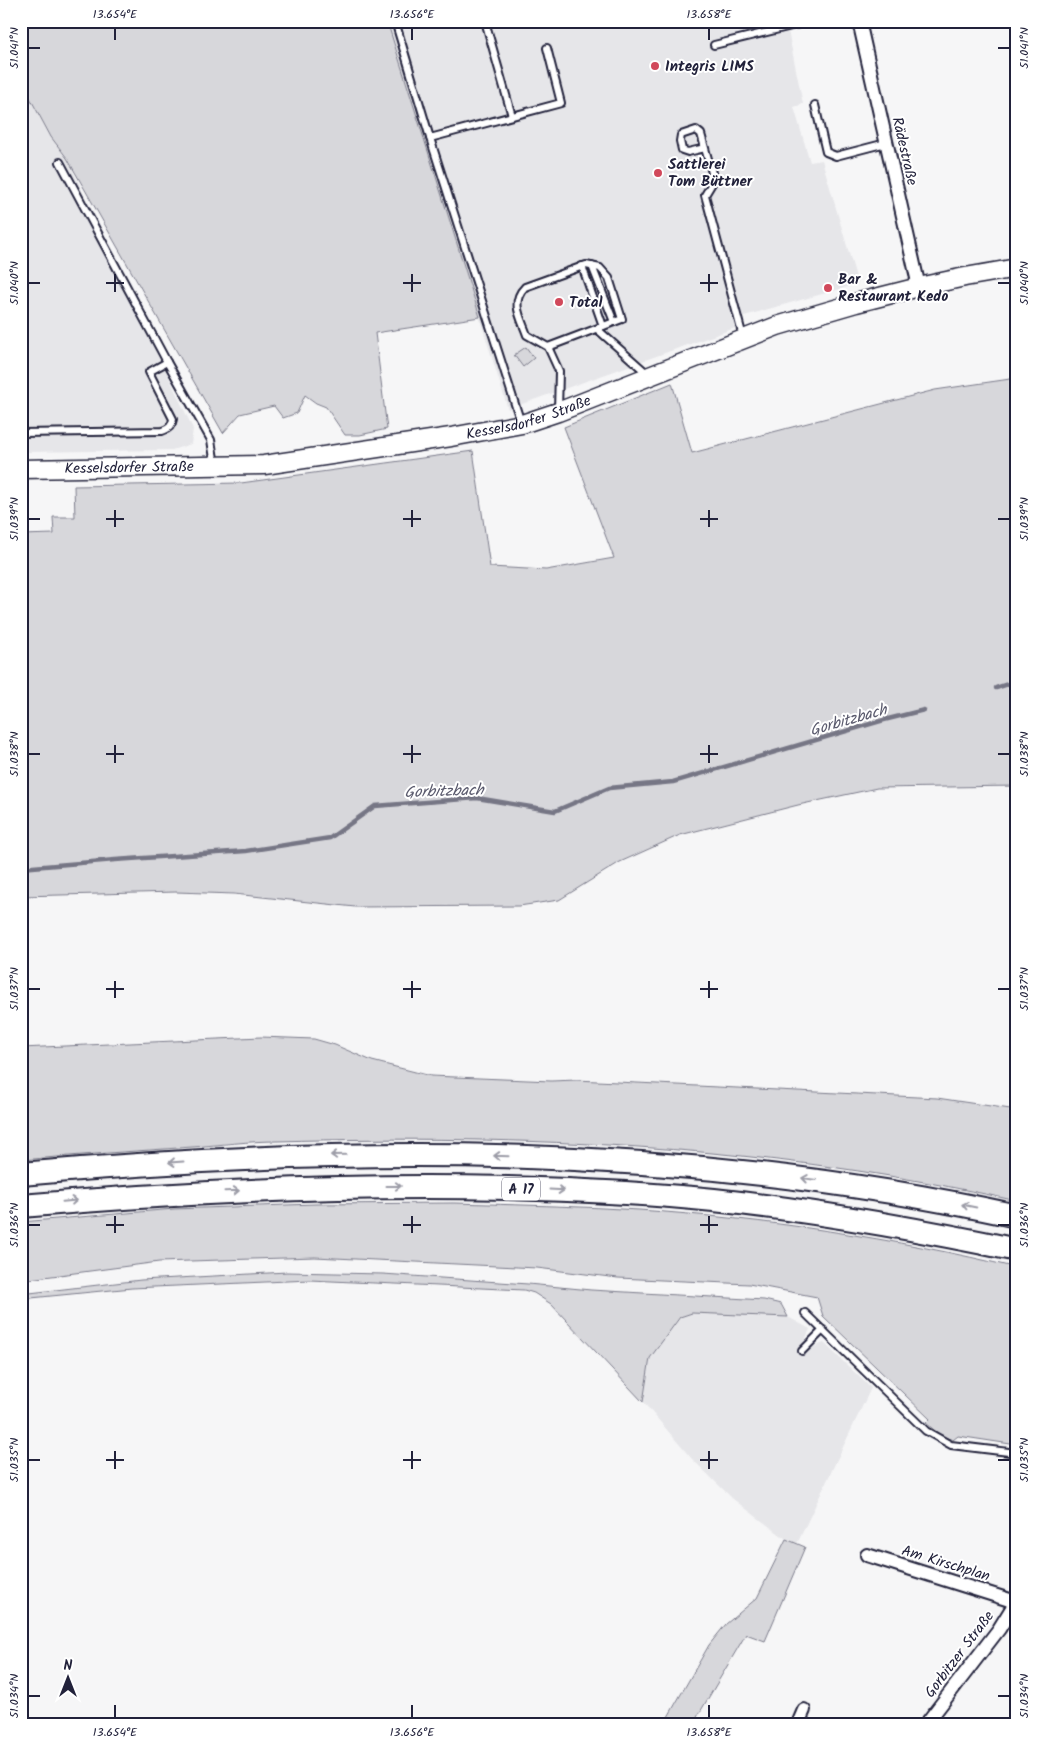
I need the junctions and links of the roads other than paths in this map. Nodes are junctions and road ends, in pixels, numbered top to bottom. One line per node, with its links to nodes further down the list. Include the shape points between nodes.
1 (396, 21): 9 (lane)
2 (485, 21): 8 (lane)
3 (812, 21): 5 (lane)
4 (859, 21): 10 (street, Rädestraße)
5 (714, 45)
6 (547, 48): 8 (lane, via 561,103)
7 (815, 105): 10 (lane, via 826,152 836,156)
8 (512, 116): 9 (lane)
9 (430, 138): 24 (lane)
10 (886, 143): 16 (street, Rädestraße)
11 (705, 148): 19 (lane, via 714,180 705,195)
12 (60, 162): 21 (lane)
13 (582, 266): 14 (lane); 18 (lane); 20 (lane, via 525,287 518,294 516,306 527,335)
14 (592, 266): 17 (lane); 17 (lane, via 600,268 609,278 622,319)
15 (1017, 268): 16 (main road, Kesselsdorfer Straße)
16 (919, 287): 19 (main road, Kesselsdorfer Straße, via 777,326)
17 (614, 322): 18 (lane)
18 (600, 327): 20 (lane); 22 (lane)
19 (744, 339): 22 (main road, Kesselsdorfer Straße)
20 (548, 347): 23 (lane, via 559,370)
21 (167, 362): 25 (lane, via 149,372 173,420 167,429); 26 (lane, via 211,440)
22 (650, 376): 23 (main road, Kesselsdorfer Straße)
23 (558, 412): 24 (main road, Kesselsdorfer Straße)
24 (522, 424): 26 (main road, Kesselsdorfer Straße, via 274,464)
25 (21, 433)
26 (216, 467): 27 (main road, Kesselsdorfer Straße)
27 (21, 469)
28 (21, 1174): 30 (highway, A 17, one-way to 28, via 875,1188 797,1177 699,1166 548,1157 440,1154 309,1156 183,1161)
29 (21, 1206): 31 (highway, A 17, one-way to 31, via 181,1193 391,1186 632,1193 872,1221)
30 (1017, 1216)
31 (1017, 1250)
32 (805, 1314): 33 (lane)
33 (823, 1330): 34 (lane); 35 (lane, via 938,1439 950,1445)
34 (802, 1351)
35 (1017, 1453)
36 (866, 1556): 37 (street, Am Kirschplan)
37 (1016, 1601): 40 (street, Gorbitzer Straße, via 999,1629)
38 (804, 1710): 39 (street)
39 (798, 1724)
40 (926, 1724)

